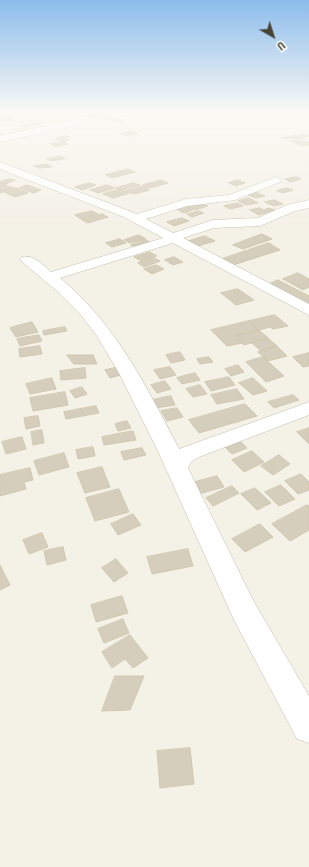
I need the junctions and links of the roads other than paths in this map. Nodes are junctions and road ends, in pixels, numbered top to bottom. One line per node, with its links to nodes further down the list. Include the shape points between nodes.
1 (0, 165): 2 (street)
2 (6, 172): 5 (street, via 107,204)
3 (276, 180): 5 (street, via 231,198 186,202)
4 (309, 204): 6 (street, via 291,208 260,222 213,224)
5 (134, 218): 6 (street)
6 (175, 238): 8 (street); 9 (street)
7 (27, 260): 8 (street)
8 (49, 277): 11 (street, via 92,318 135,384)
9 (309, 310)
10 (309, 408): 11 (street, via 191,452 182,457)
11 (177, 468): 12 (street, via 244,611)
12 (309, 727)

